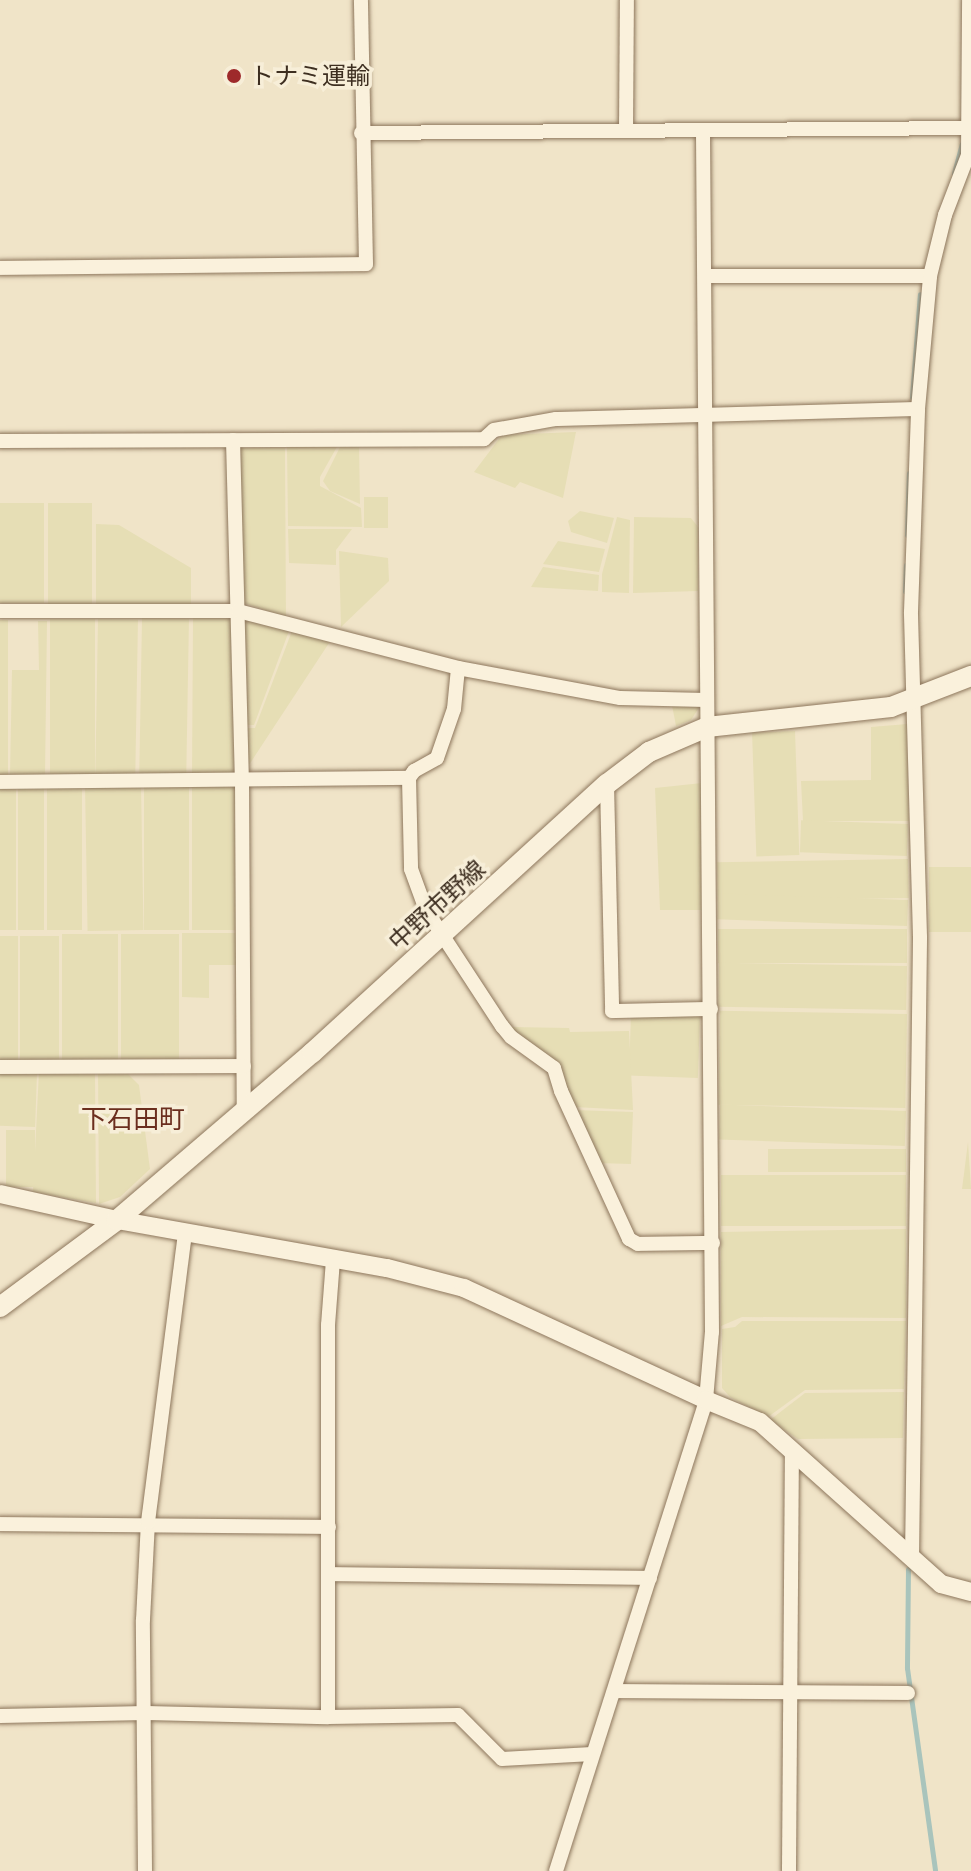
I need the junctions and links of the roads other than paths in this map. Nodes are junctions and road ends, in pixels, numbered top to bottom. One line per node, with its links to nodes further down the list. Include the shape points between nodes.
1 (361, 0): 7 (street)
2 (627, 0): 5 (street)
3 (969, 0): 4 (street)
4 (970, 128): 6 (street); 10 (street, via 968,155)
5 (626, 131): 6 (street); 7 (street)
6 (703, 131): 9 (street)
7 (361, 133): 8 (street, via 366,264)
8 (0, 268)
9 (705, 276): 10 (street); 12 (street)
10 (930, 276): 11 (street)
11 (918, 409): 12 (street); 20 (street)
12 (703, 414): 13 (street, via 556,419 494,430 484,439); 19 (street)
13 (233, 440): 14 (street); 16 (street)
14 (0, 441)
15 (0, 611): 16 (street)
16 (238, 611): 17 (street); 22 (street)
17 (458, 668): 19 (street, via 620,698); 23 (street, via 454,709 437,758)
18 (971, 676): 20 (main road, 中野市野線)
19 (706, 700): 21 (street)
20 (913, 700): 21 (main road, 中野市野線, via 824,716); 42 (street, via 920,937)
21 (707, 727): 25 (main road, 中野市野線, via 649,752); 27 (street)
22 (242, 778): 23 (street); 24 (street); 28 (street)
23 (409, 778): 26 (street, via 411,869 426,910)
24 (0, 782)
25 (607, 784): 26 (main road, 中野市野線); 27 (street, via 612,1011)
26 (443, 935): 30 (main road, 中野市野線); 34 (street, via 511,1037 554,1068 629,1239 638,1244)
27 (711, 1009): 34 (street)
28 (244, 1066): 29 (street); 30 (street)
29 (0, 1067)
30 (244, 1110): 32 (main road, 中野市野線)
31 (0, 1194): 32 (street)
32 (117, 1220): 33 (street); 36 (main road, 中野市野線)
33 (185, 1232): 35 (street); 39 (street)
34 (713, 1243): 37 (street)
35 (333, 1260): 37 (street, via 464,1288); 41 (street, via 328,1325)
36 (0, 1307)
37 (706, 1400): 38 (street, via 760,1422); 44 (street)
38 (792, 1450): 42 (street); 48 (street)
39 (148, 1522): 40 (street); 41 (street); 49 (street)
40 (0, 1524)
41 (329, 1527): 43 (street)
42 (912, 1559): 45 (street, via 941,1584)
43 (329, 1574): 44 (street); 51 (street)
44 (650, 1578): 46 (street)
45 (971, 1592)
46 (615, 1691): 48 (street); 52 (street)
47 (908, 1693): 48 (street)
48 (790, 1695): 55 (street)
49 (146, 1713): 50 (street); 51 (street); 53 (street)
50 (0, 1716)
51 (328, 1717): 52 (street, via 458,1715 502,1759)
52 (592, 1754): 54 (street)
53 (145, 1871)
54 (556, 1871)
55 (789, 1871)

